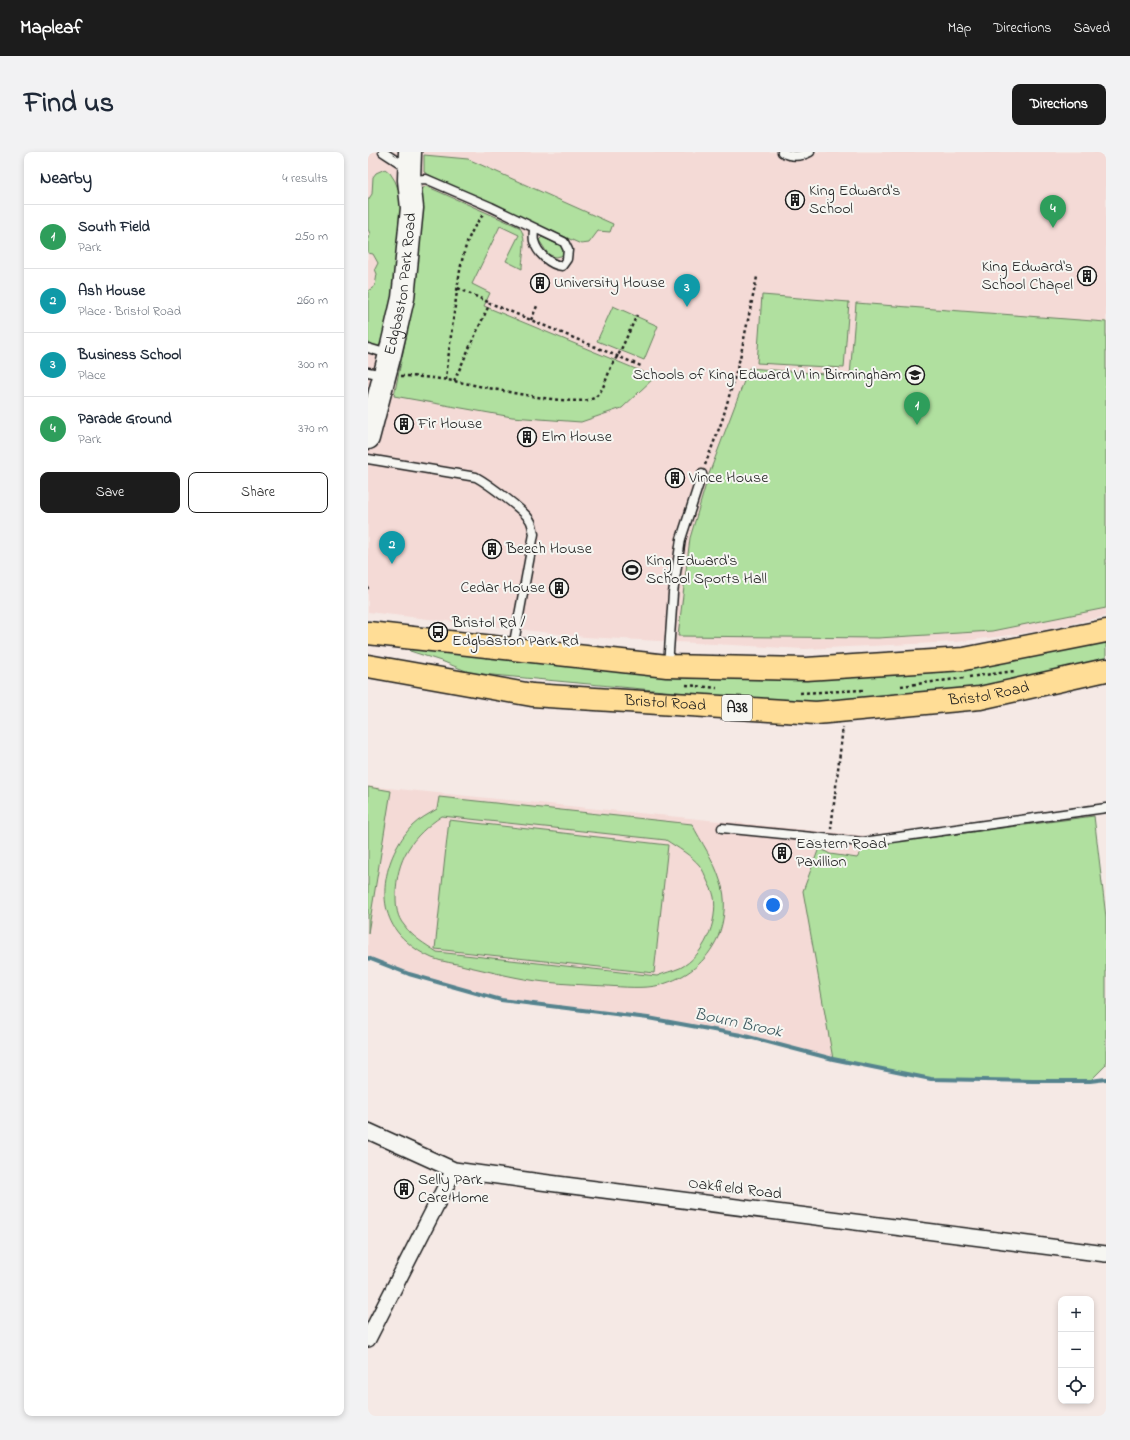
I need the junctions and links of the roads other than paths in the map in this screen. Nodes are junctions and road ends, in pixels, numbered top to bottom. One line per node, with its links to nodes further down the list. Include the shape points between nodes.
1 (382, 152): 4 (lane)
2 (782, 152): 3 (lane, via 796,156)
3 (810, 152)
4 (409, 167): 5 (lane, via 426,180); 7 (street, Edgbaston Park Road, via 412,208 403,298)
5 (534, 228): 5 (lane, via 564,242 568,250 562,266 556,266 542,256 534,241)
6 (368, 348): 7 (lane)
7 (390, 354): 8 (street, Edgbaston Park Road)
8 (376, 374): 9 (street, Edgbaston Park Road)
9 (368, 438)
10 (368, 459): 14 (lane, via 476,477 531,521 534,534)
11 (702, 474): 17 (lane, via 681,539 672,601)
12 (1106, 631): 17 (highway, via 964,660 806,669)
13 (368, 633): 14 (highway)
14 (513, 649): 17 (highway)
15 (368, 654): 19 (highway, via 447,669)
16 (368, 666): 19 (highway, Bristol Road / A38)
17 (668, 666)
18 (1106, 670): 19 (highway, Bristol Road / A38, via 980,698 816,712 532,695)
19 (482, 686)
20 (1106, 808): 21 (lane, via 863,842)
21 (722, 828)
22 (368, 1131): 23 (street, Oakfield Road)
23 (454, 1170): 24 (street, Oakfield Road); 25 (street)
24 (1106, 1254)
25 (368, 1339)

